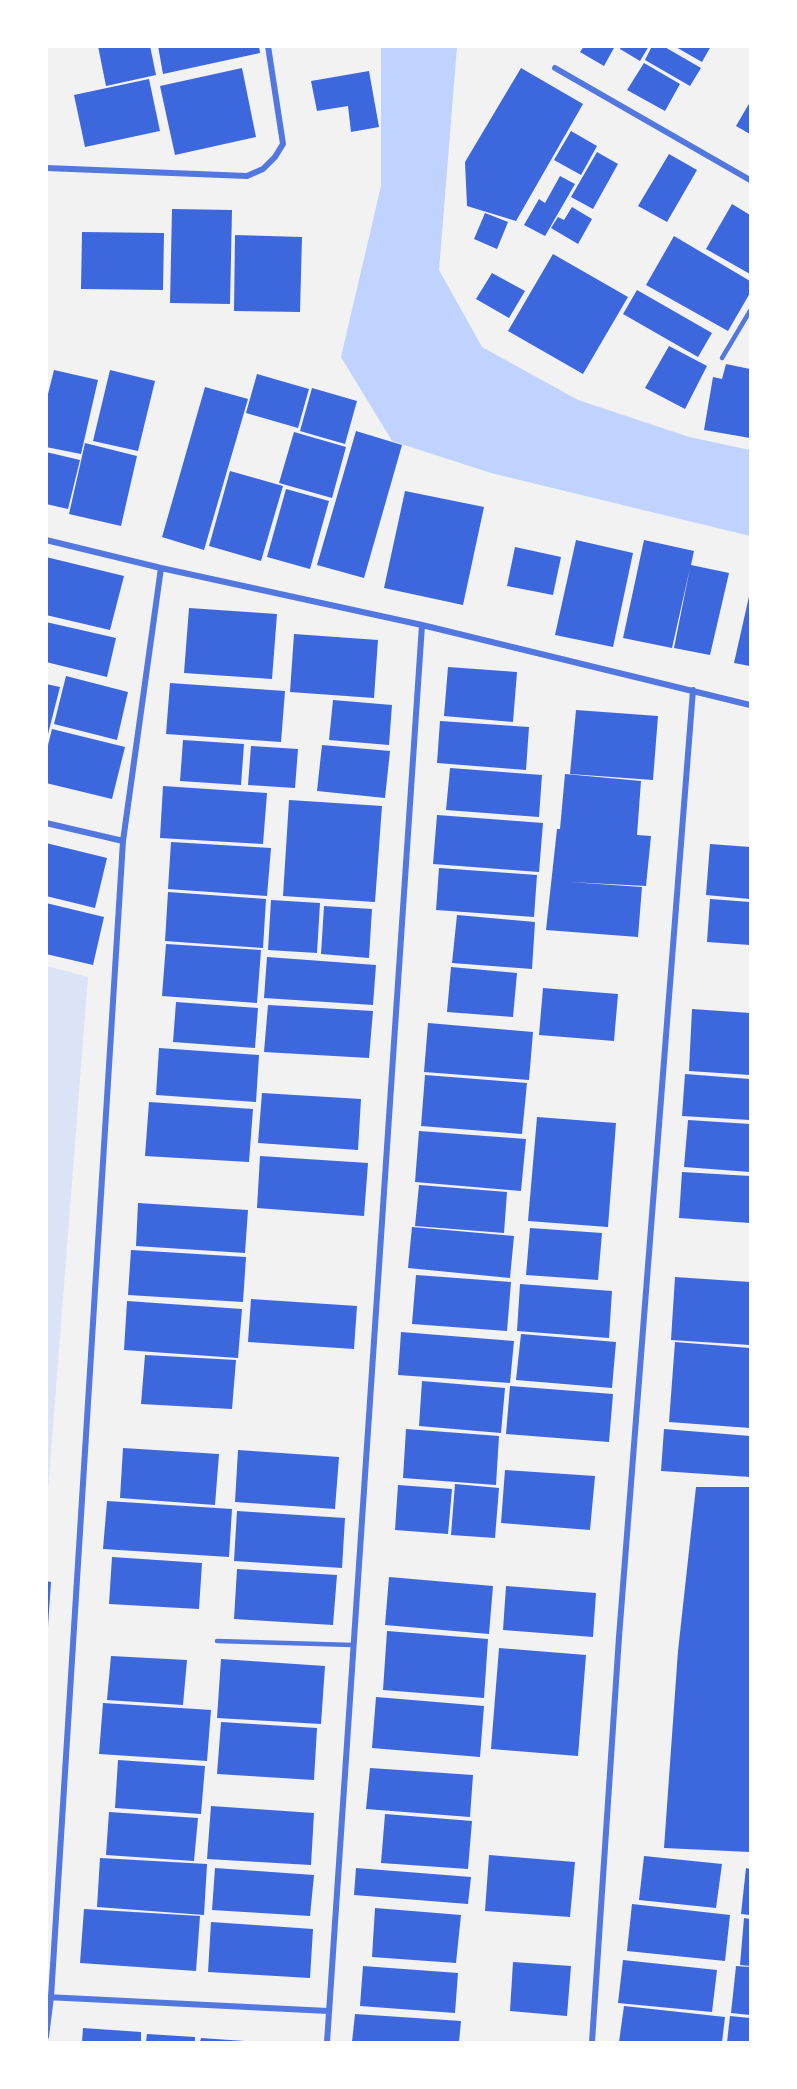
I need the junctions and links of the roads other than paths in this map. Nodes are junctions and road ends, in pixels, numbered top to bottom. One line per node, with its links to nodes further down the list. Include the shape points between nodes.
1 (268, 46): 3 (street, via 283,144 263,169 247,176)
2 (555, 68): 4 (street)
3 (46, 168)
4 (750, 180)
5 (750, 311): 6 (lane)
6 (722, 358)
7 (46, 540): 8 (street)
8 (161, 568): 9 (street); 13 (street)
9 (422, 625): 10 (street); 15 (street)
10 (693, 690): 11 (street); 20 (street, via 619,1637)
11 (750, 705)
12 (46, 823): 13 (street)
13 (123, 841): 16 (street)
14 (217, 1641): 15 (lane)
15 (353, 1645): 17 (street)
16 (49, 1997): 17 (street); 18 (street)
17 (328, 2011): 19 (street)
18 (46, 2037)
19 (327, 2043)
20 (592, 2043)

